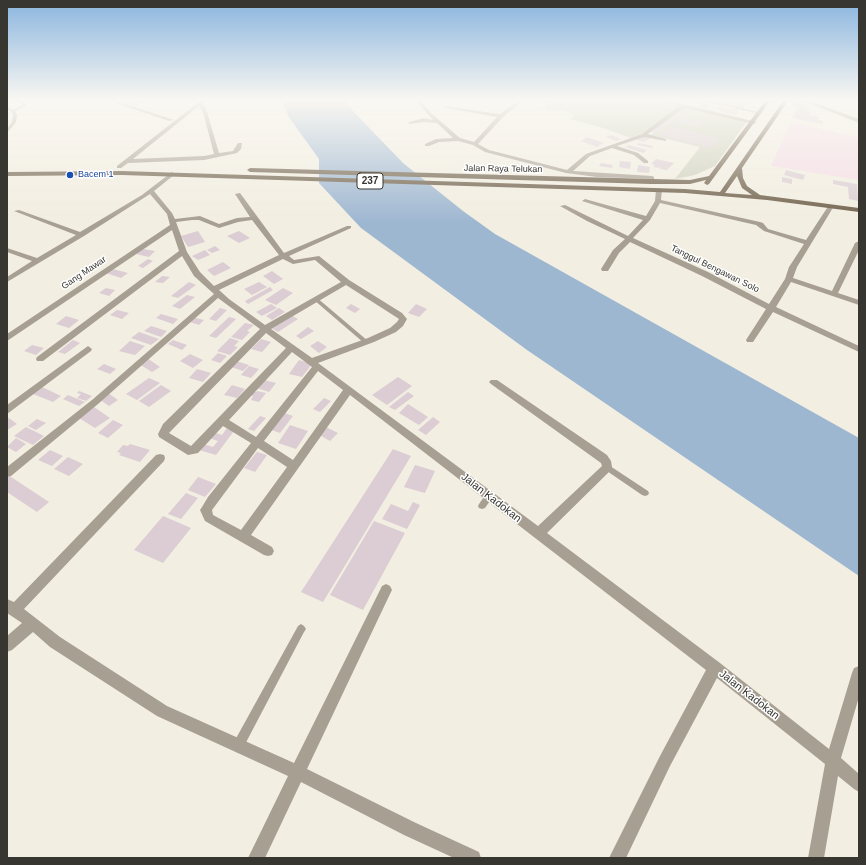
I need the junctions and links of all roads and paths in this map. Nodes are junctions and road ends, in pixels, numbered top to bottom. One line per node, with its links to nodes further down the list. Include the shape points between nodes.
1 (152, 141): 14 (street)
2 (213, 141): 13 (street)
3 (435, 141): 11 (street)
4 (466, 141): 10 (street)
5 (477, 141): 10 (street)
6 (624, 141): 12 (street)
7 (743, 141): 24 (main road)
8 (752, 141): 19 (main road)
9 (240, 144): 13 (street, via 235,152)
10 (475, 144): 21 (street, via 487,151)
11 (427, 145)
12 (610, 146): 15 (street, via 636,154); 21 (street, via 588,155)
13 (217, 156): 14 (street, via 187,160)
14 (127, 161): 16 (street)
15 (646, 162)
16 (119, 167): 17 (main road, Jalan Raya Telukan / 237); 20 (main road, Jalan Raya Telukan / 237)
17 (7, 169)
18 (244, 169): 24 (main road, Jalan Raya Telukan / 237, via 651,182 690,182)
19 (740, 169): 29 (main road); 30 (main road, via 740,178 746,189)
20 (173, 171): 22 (main road, Jalan Raya Telukan / 237); 25 (main road, Jalan Raya Telukan / 237, via 199,175); 26 (street)
21 (568, 172): 23 (street)
22 (7, 174)
23 (652, 178)
24 (709, 178): 27 (main road)
25 (659, 190): 27 (main road, Jalan Raya Telukan / 237); 32 (street)
26 (151, 192): 39 (street, Jalan Kadokan, via 170,214); 41 (street)
27 (702, 192): 29 (main road, Jalan Raya Telukan)
28 (238, 194): 37 (street)
29 (722, 194): 30 (main road, Jalan Raya Telukan)
30 (767, 198): 34 (main road)
31 (585, 201): 38 (street)
32 (658, 201): 38 (street); 43 (street, via 758,223 766,230)
33 (563, 206): 42 (street, Tanggul Bengawan Solo)
34 (831, 206): 35 (main road); 43 (street)
35 (859, 210)
36 (17, 211): 41 (street)
37 (254, 218): 39 (street, via 219,226 200,218); 47 (street)
38 (648, 219): 42 (street)
39 (173, 224): 46 (street, Jalan Kadokan); 59 (street, Gang Mawar)
40 (349, 227): 47 (street)
41 (82, 235): 48 (street)
42 (630, 239): 49 (street, via 616,252); 57 (street, Tanggul Bengawan Solo)
43 (809, 243): 50 (street)
44 (859, 243): 54 (street)
45 (7, 250): 48 (street)
46 (184, 252): 53 (street, Jalan Kadokan, via 197,274); 65 (street)
47 (283, 256): 52 (street, via 293,262 316,258); 53 (street)
48 (38, 262): 51 (street)
49 (605, 269)
50 (788, 279): 54 (street); 57 (street)
51 (7, 280)
52 (346, 282): 55 (street); 61 (street, via 403,319 393,330)
53 (216, 292): 58 (street, Jalan Kadokan); 75 (street, via 94,402)
54 (834, 294): 56 (street)
55 (316, 299): 58 (street); 61 (lane)
56 (859, 303)
57 (771, 308): 60 (street); 64 (street, Tanggul Bengawan Solo)
58 (266, 328): 62 (street, Jalan Kadokan); 70 (street, via 167,427 163,434 188,451 194,450)
59 (7, 338)
60 (750, 340)
61 (366, 342): 66 (street)
62 (291, 348): 66 (street, Jalan Kadokan); 70 (street)
63 (88, 349): 69 (street)
64 (859, 349)
65 (40, 359)
66 (314, 364): 68 (street, Jalan Kadokan); 71 (street)
67 (494, 382): 74 (street, via 603,458)
68 (349, 389): 73 (street); 77 (street, Jalan Kadokan)
69 (7, 410)
70 (222, 420): 71 (street)
71 (257, 443): 73 (street); 80 (street, via 206,510 208,518)
72 (160, 458): 83 (street)
73 (294, 466): 80 (street)
74 (607, 467): 76 (lane); 79 (street)
75 (7, 473)
76 (645, 493)
77 (489, 496): 78 (lane); 79 (street, Jalan Kadokan)
78 (482, 506)
79 (538, 534): 87 (street, Jalan Kadokan)
80 (243, 537): 81 (street)
81 (268, 552)
82 (386, 590): 91 (street)
83 (11, 608): 84 (street)
84 (33, 623): 86 (street); 89 (street, via 55,642 162,711)
85 (301, 629): 89 (lane)
86 (7, 645)
87 (715, 668): 90 (street, Jalan Kadokan); 95 (street)
88 (859, 673): 90 (street)
89 (238, 746): 91 (street)
90 (833, 761): 92 (street, Jalan Kadokan); 96 (street)
91 (297, 772): 93 (street); 94 (street)
92 (859, 784)
93 (256, 858)
94 (473, 858)
95 (617, 858)
96 (816, 858)

